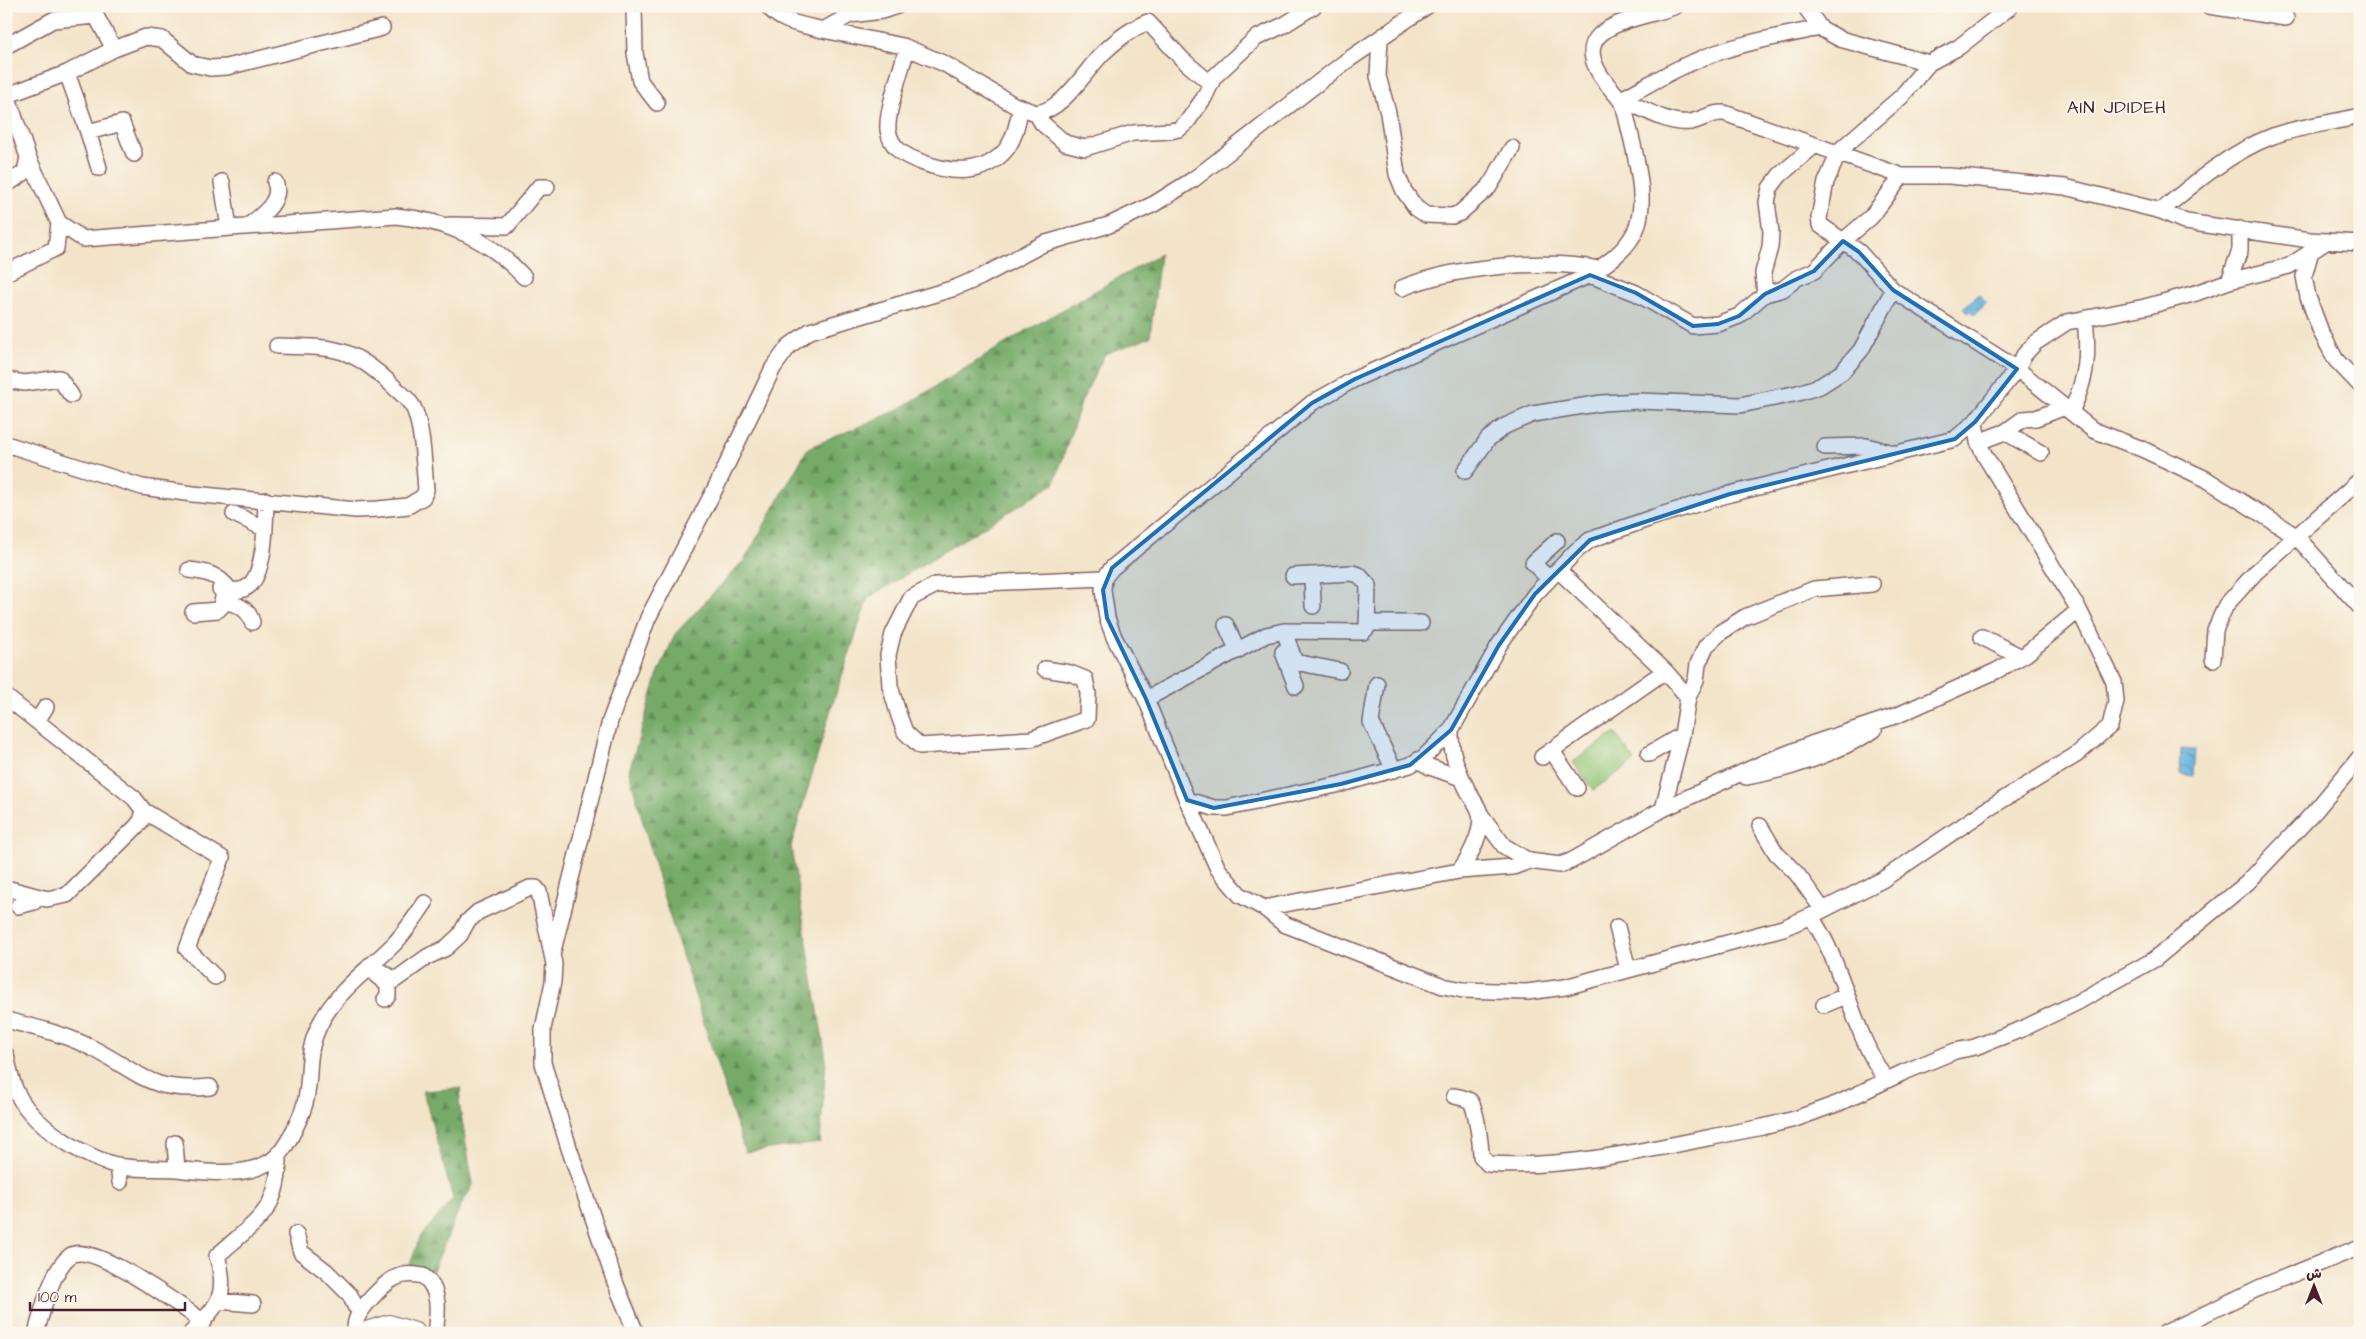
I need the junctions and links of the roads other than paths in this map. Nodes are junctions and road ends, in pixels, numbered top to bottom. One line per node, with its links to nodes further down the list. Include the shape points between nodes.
1 (634, 6): 23 (street, via 635,53 640,81)
2 (768, 6): 13 (street, via 787,20)
3 (897, 6): 13 (street, via 850,15)
4 (1314, 6): 20 (street, via 1256,38)
5 (1427, 6): 14 (street)
6 (1676, 6): 22 (street, via 1622,23 1596,37 1591,55 1605,84)
7 (1805, 6): 12 (street)
8 (2011, 6): 18 (street, via 1960,47)
9 (2209, 6): 10 (street)
10 (2286, 18)
11 (382, 28): 17 (street, via 226,67 192,64 162,39 146,37)
12 (1820, 28): 18 (street, via 1848,42); 22 (street, via 1740,44 1674,70)
13 (823, 30): 16 (street, via 877,39)
14 (1380, 39): 29 (street, via 1378,76 1388,114 1397,174 1404,192 1416,208 1426,215 1460,214 1489,187); 132 (street, via 1345,62 1194,179 1154,204 1109,225 1043,244 955,288 810,331 789,346 773,368 648,618 610,721)
15 (6, 46): 17 (street, via 53,20 96,16)
16 (907, 48): 24 (street, via 944,64); 24 (street, via 888,124 893,143 907,157 942,170 963,171 982,166 1009,146)
17 (114, 49): 19 (street)
18 (1929, 64): 31 (street, via 1901,97 1853,136)
19 (67, 72): 21 (street); 27 (street)
20 (1210, 83): 25 (street, via 1204,98 1179,129 1133,132 1085,148 1065,143 1042,123); 25 (street, via 1183,60 1148,22 1133,28 1101,55 1057,104)
21 (7, 93): 32 (street)
22 (1621, 99): 28 (street, via 1676,121 1689,122 1724,113); 52 (street, via 1638,170 1639,222 1626,245)
23 (658, 103)
24 (1021, 107): 25 (street)
25 (1036, 113)
26 (2360, 116): 39 (street, via 2274,136 2246,148)
27 (88, 132): 30 (street, via 122,123); 33 (street)
28 (1815, 145): 31 (street); 58 (street, via 1770,188 1767,202 1771,232 1763,273)
29 (1512, 148)
30 (134, 154)
31 (1838, 154): 34 (street); 46 (street, via 1826,182 1819,218 1824,230)
32 (28, 157): 37 (street, via 25,172); 40 (street)
33 (99, 168)
34 (1902, 176): 39 (street, via 1950,176 2065,187); 46 (street, via 1871,217)
35 (222, 182): 43 (street)
36 (275, 182): 42 (street, via 274,201)
37 (6, 185)
38 (547, 187): 41 (street, via 539,187 507,226)
39 (2161, 211): 44 (street, via 2186,222)
40 (58, 223): 45 (street); 49 (street)
41 (442, 225): 42 (street, via 396,216); 54 (street, via 486,244 504,256)
42 (247, 226): 43 (street)
43 (228, 228): 45 (street)
44 (2240, 229): 47 (street); 55 (street, via 2240,250)
45 (83, 239): 49 (street)
46 (1843, 241): 57 (street, via 1859,252); 58 (street, via 1814,271 1783,289)
47 (2326, 242): 48 (street); 50 (street)
48 (2360, 244)
49 (56, 248): 51 (street)
50 (2311, 252): 55 (street, via 2289,266); 63 (street, via 2304,276 2308,297 2336,360)
51 (14, 264): 53 (street)
52 (1594, 272): 56 (street, via 1579,265 1512,266 1456,273); 58 (street, via 1692,326 1718,324 1739,316); 84 (street, via 1355,379 1312,403 1112,568)
53 (6, 273)
54 (524, 277)
55 (2229, 281): 59 (street, via 2154,305)
56 (1402, 288)
57 (1893, 290): 61 (street); 73 (street, via 1861,350 1842,372 1820,386 1740,405 1639,401 1602,403 1533,414 1506,426 1488,440)
58 (1765, 294)
59 (2085, 319): 61 (street, via 2066,322 2053,330 2024,355); 65 (street, via 2088,360 2084,379)
60 (277, 346): 75 (street, via 329,347 344,351 377,372 407,399 418,423 426,490 416,502 394,509 356,510)
61 (2017, 369): 65 (street); 66 (street)
62 (6, 380): 64 (street, via 25,383 59,378)
63 (2360, 386)
64 (71, 395)
65 (2068, 409): 67 (street, via 2023,419); 78 (street, via 2093,430 2206,479)
66 (1975, 422): 68 (street); 71 (street, via 1955,439)
67 (2004, 432): 68 (street); 72 (street)
68 (1978, 442): 89 (street)
69 (6, 444): 75 (street, via 142,486)
70 (1825, 447): 71 (street, via 1866,446)
71 (1892, 453): 81 (street, via 1730,494 1611,532 1590,540)
72 (2041, 453)
73 (1465, 471)
74 (2360, 480): 78 (street)
75 (266, 500): 77 (street)
76 (234, 514): 77 (street, via 242,515)
77 (265, 530): 86 (street, via 257,574 241,590)
78 (2296, 536): 88 (street); 99 (street, via 2226,605 2215,630)
79 (1557, 541): 81 (street, via 1533,563)
80 (189, 570): 86 (street, via 209,572 224,582)
81 (1554, 574): 102 (street); 110 (street, via 1535,594 1499,645)
82 (1312, 575): 83 (street); 87 (street); 92 (street, via 1359,575 1368,585)
83 (1293, 576)
84 (1104, 578): 100 (street, via 936,585 911,598 893,634 888,655 890,686 899,716 905,732 920,746 1031,739 1087,719 1085,679); 107 (street, via 1107,618)
85 (1872, 584): 106 (street, via 1814,590 1745,617 1706,646)
86 (224, 592): 90 (street, via 222,606 218,610); 91 (street, via 246,610)
87 (1313, 606)
88 (2360, 607)
89 (2079, 610): 98 (street); 130 (street, via 2114,682 2114,715 2104,734 1882,880)
90 (193, 612)
91 (252, 622)
92 (1368, 623): 93 (street); 95 (street, via 1363,632)
93 (1420, 623)
94 (1226, 625): 97 (street)
95 (1280, 632): 97 (street, via 1266,635); 101 (street, via 1295,662); 104 (street)
96 (1982, 637): 98 (street)
97 (1238, 651): 107 (street)
98 (2021, 657): 119 (street, via 1898,715 1814,743)
99 (2213, 659)
100 (1045, 669)
101 (1340, 671)
102 (1665, 671): 106 (street); 117 (street, via 1547,754)
103 (1377, 684): 115 (street, via 1371,722)
104 (1296, 686)
105 (6, 697): 109 (street)
106 (1688, 697): 111 (street)
107 (1146, 699): 118 (street)
108 (46, 707): 109 (street)
109 (37, 722): 120 (street, via 134,798)
110 (1451, 730): 114 (street); 116 (street, via 1451,748)
111 (1682, 735): 112 (street); 119 (street)
112 (1649, 754)
113 (2360, 757): 141 (street, via 2316,810 2247,883 2155,960 2022,1029 1955,1051)
114 (1418, 760): 115 (street); 116 (street, via 1430,768)
115 (1394, 770): 118 (street, via 1227,808 1214,808)
116 (1461, 778): 121 (street)
117 (1577, 788)
118 (1187, 800): 129 (street, via 1218,869 1240,895)
119 (1663, 809): 123 (street, via 1571,861 1560,865)
120 (144, 812): 126 (street, via 136,827 73,891 58,898); 135 (street, via 222,858 188,949)
121 (1481, 815): 123 (street, via 1504,846); 124 (street, via 1476,843 1469,860)
122 (1760, 826): 130 (street, via 1776,853 1797,874)
123 (1529, 861): 124 (street, via 1513,867)
124 (1459, 872): 129 (street)
125 (6, 888): 126 (street)
126 (39, 897): 128 (street, via 34,902)
127 (426, 903): 133 (street, via 392,946)
128 (18, 906)
129 (1264, 908): 134 (street, via 1284,924 1443,986 1463,990 1553,990)
130 (1817, 913): 134 (street, via 1783,928); 136 (street)
131 (1618, 927): 134 (street)
132 (552, 955): 133 (street, via 539,892 530,888 478,912 446,948 395,980); 161 (street, via 553,982 543,1028 543,1062 568,1148)
133 (368, 967): 137 (street, via 388,984); 145 (street, via 322,1020 310,1049 306,1100 298,1122)
134 (1628, 969)
135 (215, 977)
136 (1846, 996): 138 (street); 141 (street, via 1872,1060)
137 (386, 999)
138 (1824, 1005)
139 (6, 1020): 142 (street, via 91,1047 153,1084 172,1088)
140 (6, 1055): 146 (street, via 17,1094 30,1113 77,1149)
141 (1886, 1080): 143 (street, via 1839,1103 1763,1127 1594,1157 1508,1165 1488,1164 1481,1156 1474,1105 1469,1100)
142 (210, 1087)
143 (1454, 1096)
144 (175, 1143): 147 (street)
145 (279, 1154): 147 (street, via 248,1170); 151 (street, via 280,1176 276,1191 253,1226 217,1256 222,1281)
146 (118, 1165): 147 (street); 148 (street)
147 (177, 1169)
148 (120, 1182)
149 (296, 1234): 153 (street, via 301,1252 327,1272)
150 (2360, 1247): 162 (street, via 2261,1287)
151 (219, 1300): 152 (street); 154 (street)
152 (253, 1304)
153 (361, 1311): 158 (street, via 355,1321); 160 (street, via 394,1278 423,1276 430,1283 437,1300)
154 (204, 1322): 156 (street, via 127,1272 92,1256 78,1254 70,1256 58,1272); 157 (street)
155 (371, 1331): 159 (main road, via 389,1325)
156 (36, 1333)
157 (191, 1333)
158 (355, 1333)
159 (415, 1333)
160 (435, 1333)
161 (636, 1333)
162 (2165, 1333)

